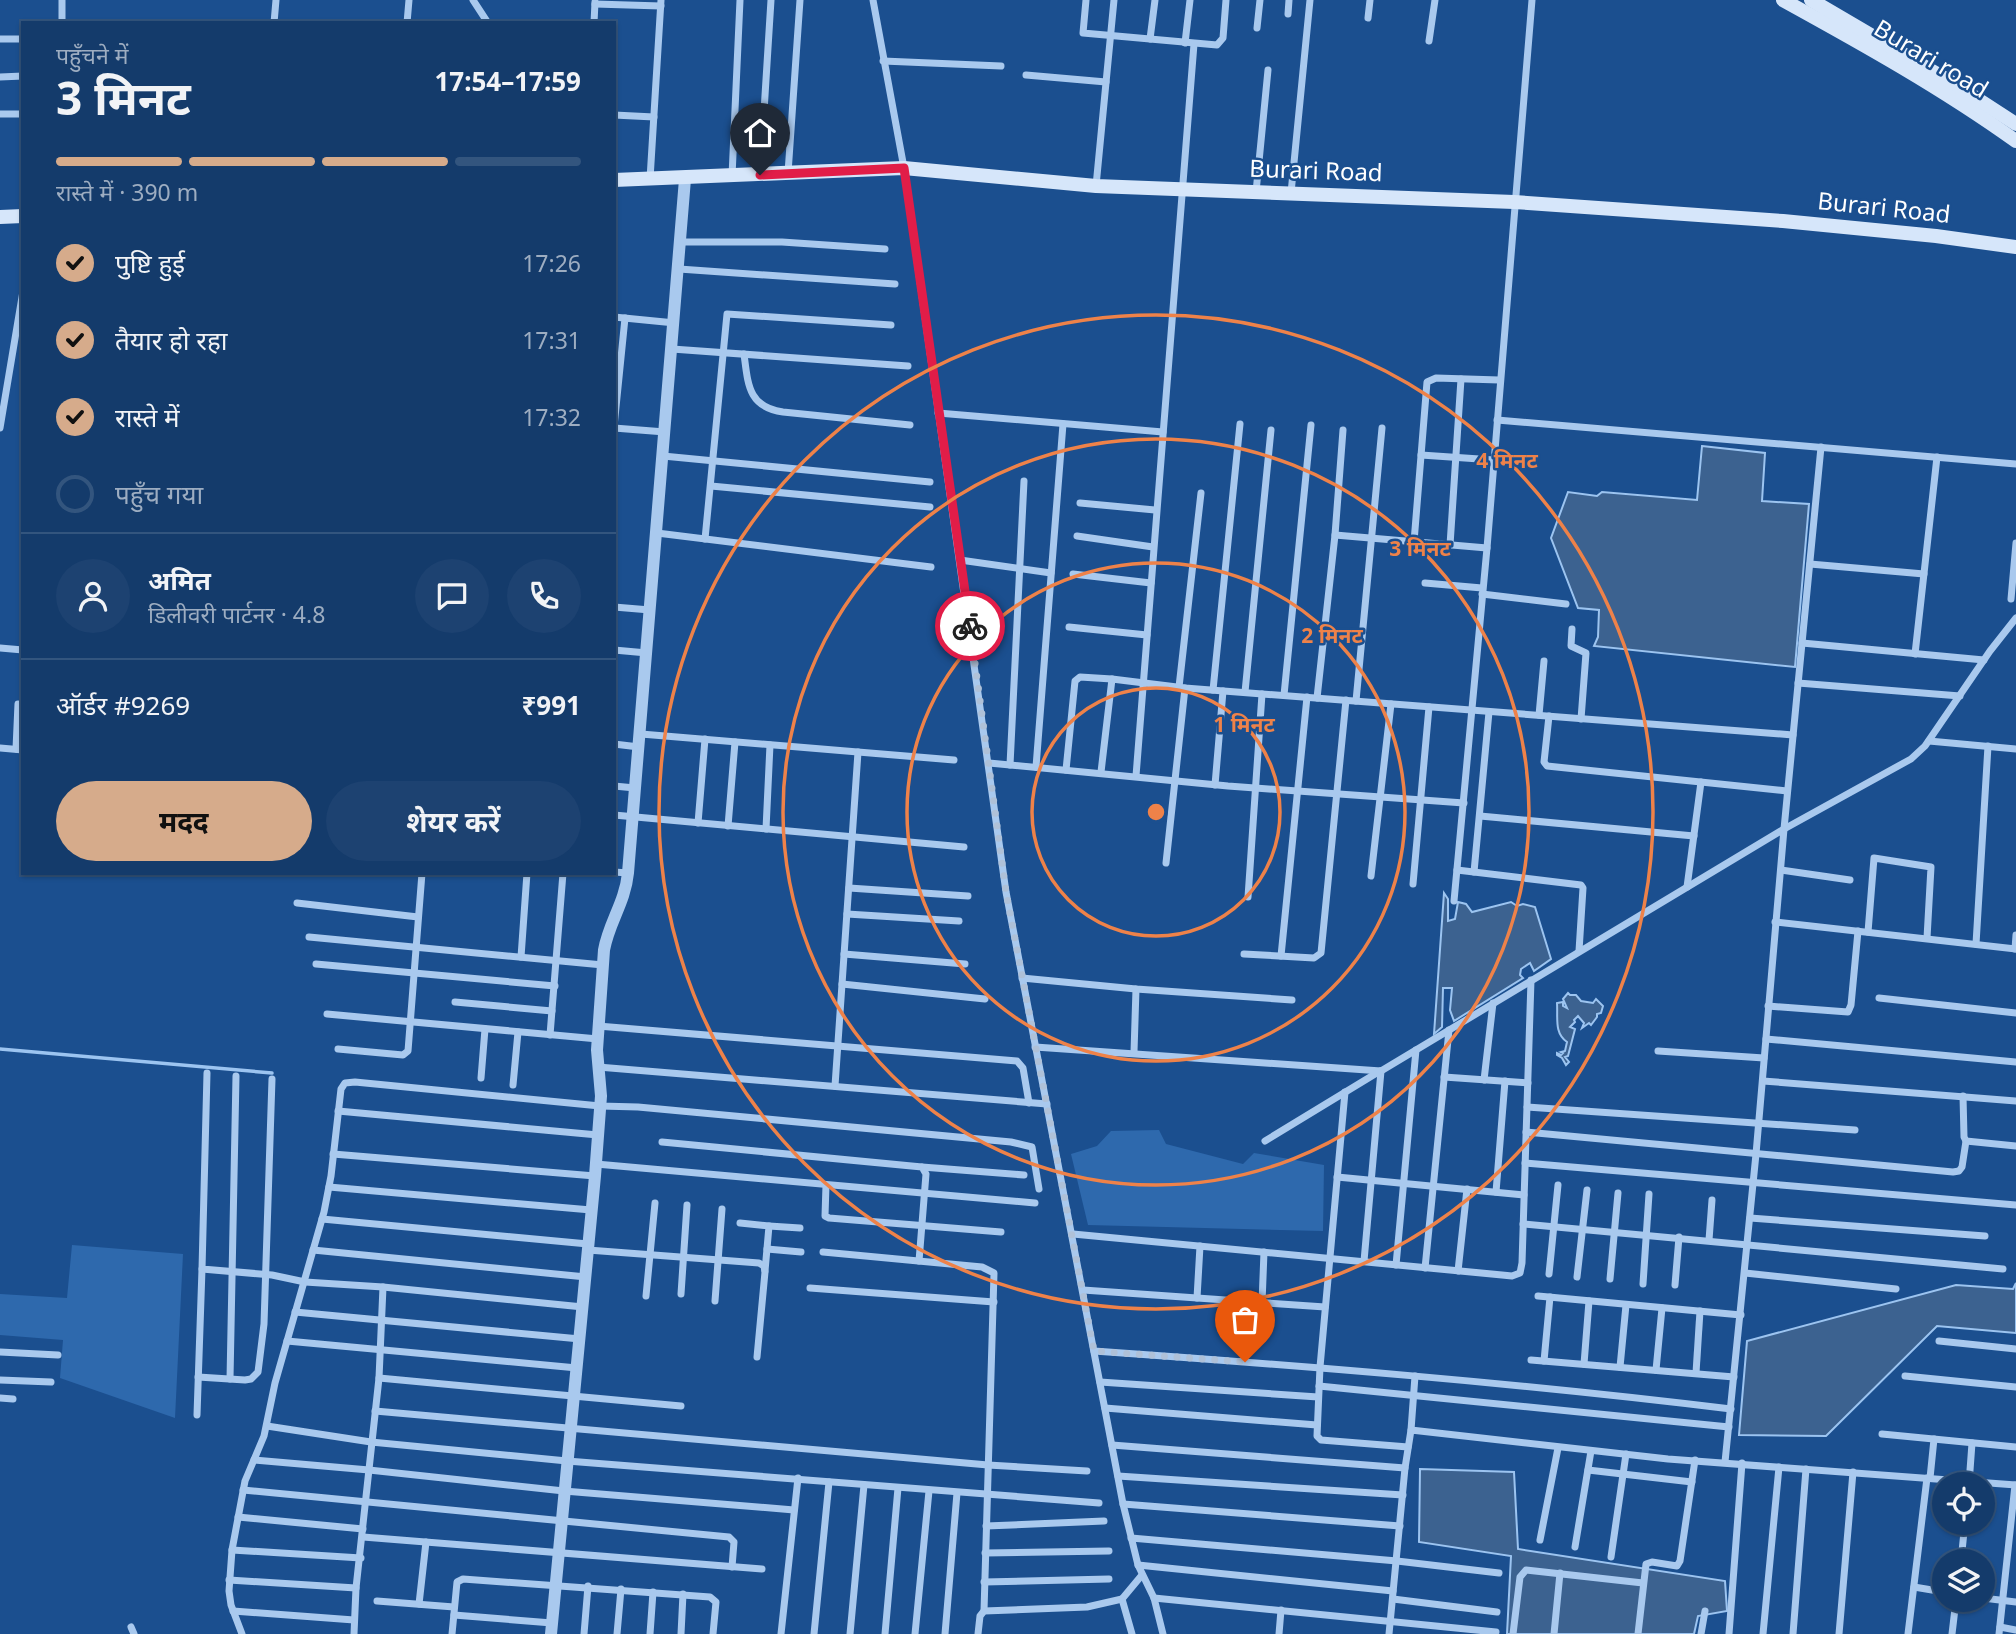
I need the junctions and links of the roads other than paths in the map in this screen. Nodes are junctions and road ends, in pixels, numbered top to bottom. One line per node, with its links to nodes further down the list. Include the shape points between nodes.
1 (62, 0): 26 (street)
2 (275, 0): 27 (street)
3 (410, 0): 28 (street)
4 (473, 0): 29 (street)
5 (740, 0): 55 (street)
6 (771, 0): 54 (street)
7 (800, 0): 53 (street)
8 (873, 0): 39 (street)
9 (1086, 0): 32 (street, via 1083,33)
10 (1114, 0): 32 (street)
11 (1155, 0): 35 (street)
12 (1190, 0): 37 (street)
13 (1226, 0): 38 (street, via 1221,42)
14 (1260, 0): 31 (street)
15 (1289, 0): 24 (street)
16 (1310, 0): 62 (street)
17 (1370, 0): 25 (street)
18 (1435, 0): 36 (street)
19 (1532, 0): 63 (street)
20 (1783, 0): 51 (main road, Burari road, via 1873,49)
21 (1811, 0): 50 (main road, Burari road)
22 (595, 2): 23 (street); 30 (street)
23 (661, 3): 49 (street)
24 (1288, 14)
25 (1368, 18)
26 (62, 21)
27 (274, 21)
28 (407, 21)
29 (487, 21)
30 (594, 21)
31 (1257, 28)
32 (1111, 34): 35 (street); 45 (street)
33 (21, 38): 34 (street)
34 (0, 39)
35 (1150, 39): 37 (street)
36 (1429, 41)
37 (1185, 43): 38 (street)
38 (1194, 44): 60 (street)
39 (883, 61): 40 (street); 52 (street)
40 (1001, 66)
41 (1268, 70): 61 (street)
42 (1026, 75): 45 (street)
43 (21, 76): 44 (street)
44 (0, 77)
45 (1106, 82): 59 (street)
46 (0, 114): 47 (street)
47 (21, 114)
48 (616, 115): 49 (street)
49 (654, 117): 58 (street)
50 (2016, 124)
51 (2016, 141)
52 (896, 168): 53 (main road, Burari Road); 59 (main road, Burari Road); 83 (street)
53 (788, 174): 54 (main road, Burari Road)
54 (760, 175): 55 (main road, Burari Road)
55 (732, 176): 56 (main road, Burari Road)
56 (685, 179): 58 (main road, Burari Road); 66 (street)
57 (616, 180): 58 (main road, Burari Road)
58 (650, 180)
59 (1096, 186): 60 (main road, Burari Road)
60 (1182, 190): 61 (main road, Burari Road); 95 (street)
61 (1256, 192): 62 (main road, Burari Road)
62 (1291, 193): 63 (main road, Burari Road)
63 (1514, 202): 67 (main road, Burari Road, via 1846,226); 81 (street)
64 (21, 216): 65 (main road)
65 (1, 221)
66 (680, 242): 68 (street); 69 (street)
67 (2016, 247)
68 (885, 249)
69 (678, 269): 70 (street); 74 (street)
70 (895, 285)
71 (21, 303): 90 (street)
72 (616, 317): 73 (street)
73 (625, 318): 74 (street); 82 (street)
74 (675, 323): 76 (street)
75 (891, 325): 77 (street, via 732,312 725,317)
76 (672, 349): 77 (street); 94 (street)
77 (723, 353): 78 (street); 102 (street)
78 (744, 354): 79 (street); 87 (street, via 750,390 765,408)
79 (908, 366)
80 (1461, 379): 81 (street); 97 (street, via 1427,382); 100 (street)
81 (1499, 380): 84 (street)
82 (616, 407)
83 (938, 413): 85 (street); 121 (street)
84 (1497, 420): 96 (street); 101 (street)
85 (1063, 424): 95 (street); 125 (street)
86 (1240, 424): 151 (street)
87 (911, 425)
88 (1311, 425): 155 (street)
89 (616, 427): 94 (street)
90 (0, 428)
91 (1382, 428): 114 (street)
92 (1271, 430): 153 (street)
93 (1343, 430): 112 (street)
94 (665, 432): 98 (street)
95 (1163, 432): 110 (street)
96 (1821, 447): 99 (street); 122 (street)
97 (1421, 455): 100 (street); 116 (street)
98 (663, 456): 102 (street); 111 (street)
99 (1937, 457): 103 (street); 127 (street)
100 (1455, 458): 101 (street); 118 (street)
101 (1494, 460): 120 (street)
102 (713, 461): 104 (street); 106 (street)
103 (2016, 464)
104 (930, 481)
105 (1024, 481): 124 (street)
106 (710, 485): 109 (street); 115 (street)
107 (1201, 493): 150 (street)
108 (1080, 503): 110 (street)
109 (930, 507)
110 (1155, 510): 119 (street)
111 (657, 533): 115 (street); 134 (street)
112 (1335, 535): 114 (street); 158 (street)
113 (1077, 536): 119 (street)
114 (1372, 538): 116 (street); 160 (street)
115 (705, 539): 123 (street)
116 (1414, 542): 118 (street)
117 (2016, 543): 131 (street)
118 (1450, 545): 120 (street)
119 (1153, 547): 128 (street)
120 (1487, 548): 130 (street)
121 (960, 560): 124 (street); 182 (street)
122 (1810, 564): 127 (street); 139 (street)
123 (931, 567)
124 (1018, 568): 125 (street); 183 (street)
125 (1051, 573): 184 (street)
126 (1073, 574): 128 (street)
127 (1924, 574): 144 (street)
128 (1151, 583): 138 (street)
129 (1425, 583): 130 (street)
130 (1482, 591): 132 (street); 164 (street)
131 (2011, 598)
132 (1566, 604)
133 (616, 607): 134 (street)
134 (650, 610): 143 (street)
135 (2016, 618): 145 (street)
136 (1069, 627): 138 (street)
137 (1572, 629): 168 (street, via 1571,646 1586,653)
138 (1147, 635): 148 (street)
139 (1802, 643): 144 (street); 149 (street)
140 (0, 648): 141 (street)
141 (21, 650)
142 (616, 650): 143 (street)
143 (647, 653): 171 (street)
144 (1915, 653): 145 (street)
145 (1984, 660): 156 (street)
146 (1544, 661): 166 (street)
147 (1112, 679): 148 (street); 185 (street, via 1080,677 1075,681); 186 (street)
148 (1143, 683): 150 (street); 187 (street)
149 (1798, 683): 156 (street); 169 (street)
150 (1182, 688): 151 (street); 188 (street)
151 (1213, 690): 152 (street)
152 (1223, 691): 153 (street); 190 (street)
153 (1245, 692): 154 (street)
154 (1262, 694): 155 (street); 192 (street)
155 (1284, 695): 157 (street)
156 (1960, 696): 172 (street)
157 (1307, 697): 158 (street); 194 (street)
158 (1317, 698): 159 (street)
159 (1346, 700): 160 (street); 196 (street)
160 (1356, 701): 162 (street)
161 (18, 704): 179 (street)
162 (1391, 704): 163 (street); 197 (street)
163 (1429, 707): 164 (street); 198 (street)
164 (1472, 710): 165 (street); 199 (street)
165 (1489, 712): 166 (street); 201 (street)
166 (1539, 715): 167 (street)
167 (1549, 716): 168 (street); 189 (street, via 1547,766)
168 (1581, 719): 169 (street)
169 (1793, 735): 195 (street)
170 (705, 739): 171 (street); 173 (street); 203 (street)
171 (640, 740): 174 (street); 193 (street)
172 (1929, 741): 176 (street); 206 (street, via 1911,759)
173 (735, 742): 175 (street); 204 (street)
174 (616, 744)
175 (770, 745): 180 (street); 205 (street)
176 (1988, 747): 178 (street); 237 (street)
177 (0, 748): 179 (street)
178 (2016, 749)
179 (20, 750)
180 (858, 752): 181 (street); 207 (street)
181 (954, 760)
182 (989, 763): 183 (street); 250 (street)
183 (1010, 765): 184 (street)
184 (1036, 767): 185 (street)
185 (1066, 770): 186 (street)
186 (1101, 772): 187 (street)
187 (1136, 776): 188 (street)
188 (1174, 781): 190 (street); 210 (street)
189 (1701, 782): 195 (street); 208 (street)
190 (1215, 785): 192 (street)
191 (616, 786): 193 (street)
192 (1257, 787): 194 (street); 225 (street)
193 (636, 788): 202 (street)
194 (1299, 791): 196 (street); 243 (street)
195 (1787, 791): 206 (street)
196 (1336, 794): 197 (street); 243 (street, via 1321,953 1314,958)
197 (1379, 797): 198 (street); 219 (street)
198 (1420, 800): 199 (street); 221 (street)
199 (1464, 803): 211 (street)
200 (616, 815): 202 (street)
201 (1480, 816): 208 (street); 214 (street)
202 (633, 817): 203 (street); 215 (street)
203 (698, 823): 204 (street)
204 (728, 825): 205 (street)
205 (766, 829): 207 (street)
206 (1784, 829): 212 (street); 222 (street)
207 (852, 836): 209 (street); 223 (street)
208 (1694, 836): 222 (street)
209 (964, 847)
210 (1166, 863)
211 (1457, 870): 214 (street); 226 (street)
212 (1781, 870): 220 (street); 231 (street)
213 (616, 872): 215 (street)
214 (1474, 872): 240 (street, via 1581,885)
215 (628, 873): 247 (street, via 625,895 606,937)
216 (422, 875): 229 (street)
217 (527, 875): 244 (street)
218 (563, 875): 245 (street)
219 (1371, 876)
220 (1850, 880)
221 (1413, 884)
222 (1687, 887): 240 (street)
223 (849, 888): 224 (street); 228 (street)
224 (968, 897)
225 (1248, 897)
226 (1454, 901)
227 (298, 903): 229 (street)
228 (847, 914): 230 (street); 241 (street)
229 (418, 916): 238 (street)
230 (959, 921)
231 (1775, 922): 232 (street); 260 (street)
232 (1858, 931): 233 (street); 260 (street, via 1849,1012)
233 (1868, 932): 236 (street); 236 (street, via 1874,858 1931,867)
234 (2016, 935): 239 (street)
235 (309, 937): 238 (street)
236 (1927, 938): 237 (street)
237 (1976, 944): 239 (street)
238 (416, 947): 244 (street); 249 (street)
239 (2016, 949)
240 (1579, 951): 251 (street)
241 (844, 954): 248 (street); 252 (street)
242 (1244, 954): 243 (street)
243 (1280, 956)
244 (521, 957): 245 (street)
245 (558, 960): 247 (street); 253 (street)
246 (316, 964): 249 (street)
247 (603, 964): 268 (street)
248 (965, 964)
249 (414, 972): 253 (street); 264 (street)
250 (1022, 978): 254 (street); 272 (street)
251 (1531, 980): 259 (street); 289 (street)
252 (842, 984): 256 (street); 271 (street)
253 (555, 986): 261 (street)
254 (1136, 989): 257 (street); 276 (street)
255 (1879, 998): 262 (street)
256 (985, 999)
257 (1292, 1000)
258 (455, 1002): 261 (street)
259 (1493, 1003): 266 (street); 286 (street)
260 (1768, 1006): 270 (street)
261 (552, 1010): 269 (street)
262 (2016, 1013)
263 (327, 1014): 264 (street)
264 (411, 1022): 265 (street); 273 (street, via 406,1054)
265 (485, 1029): 267 (street); 284 (street)
266 (1449, 1030): 274 (street); 283 (street)
267 (518, 1032): 269 (street); 290 (street)
268 (598, 1033): 269 (street); 271 (street); 279 (street)
269 (550, 1035)
270 (1766, 1039): 277 (street); 278 (street)
271 (838, 1045): 291 (street); 296 (street, via 1017,1061)
272 (1035, 1047): 276 (street); 296 (street)
273 (338, 1049)
274 (1416, 1050): 280 (street); 316 (street)
275 (1658, 1051): 277 (street)
276 (1134, 1052): 280 (street)
277 (1764, 1058): 287 (street)
278 (2016, 1062)
279 (597, 1067): 291 (street); 295 (street)
280 (1381, 1071): 292 (street); 314 (street)
281 (207, 1073): 368 (street)
282 (236, 1076): 370 (street)
283 (1444, 1077): 286 (street); 319 (street)
284 (481, 1078)
285 (272, 1079): 374 (street)
286 (1484, 1080): 288 (street)
287 (1763, 1080): 293 (street); 299 (street)
288 (1505, 1082): 289 (street); 324 (street)
289 (1528, 1083): 297 (street)
290 (513, 1085)
291 (835, 1086): 296 (street)
292 (1345, 1092): 303 (street); 313 (street)
293 (1963, 1096): 294 (street); 304 (street)
294 (2016, 1101)
295 (600, 1102): 298 (street, via 355,1082 342,1085); 302 (street); 321 (street, via 1022,1143 1033,1151)
296 (1037, 1103): 347 (street)
297 (1527, 1107): 299 (street); 301 (street)
298 (338, 1111): 302 (street); 307 (street)
299 (1759, 1125): 300 (street); 308 (street)
300 (1855, 1130)
301 (1526, 1132): 308 (street); 309 (street)
302 (598, 1135): 311 (street)
303 (1265, 1141)
304 (1966, 1141): 306 (street); 308 (street, via 1962,1167 1954,1172)
305 (663, 1142): 310 (street)
306 (2016, 1146)
307 (333, 1154): 311 (street); 320 (street)
308 (1756, 1154): 315 (street)
309 (1525, 1163): 315 (street); 328 (street)
310 (922, 1167): 312 (street); 325 (street)
311 (595, 1170): 317 (street); 335 (street)
312 (1024, 1175)
313 (1337, 1177): 314 (street); 362 (street)
314 (1371, 1181): 316 (street); 365 (street)
315 (1754, 1181): 333 (street); 336 (street)
316 (1404, 1184): 319 (street); 366 (street)
317 (826, 1185): 325 (street); 341 (street, via 825,1216)
318 (1558, 1185): 342 (street)
319 (1434, 1186): 322 (street); 367 (street)
320 (329, 1187): 335 (street); 337 (street)
321 (1039, 1189)
322 (1467, 1189): 324 (street); 371 (street)
323 (1587, 1190): 344 (street)
324 (1496, 1192): 328 (street)
325 (924, 1193): 331 (street); 341 (street)
326 (1618, 1193): 345 (street)
327 (1649, 1194): 348 (street)
328 (1524, 1195): 339 (street)
329 (1712, 1200): 351 (street)
330 (654, 1203): 360 (street)
331 (1035, 1203)
332 (687, 1205): 361 (street)
333 (2016, 1205)
334 (722, 1209): 363 (street)
335 (591, 1210): 354 (street)
336 (1750, 1218): 349 (street); 352 (street)
337 (322, 1219): 354 (street); 356 (street)
338 (740, 1223): 340 (street)
339 (1523, 1224): 342 (street); 371 (street, via 1520,1273)
340 (769, 1226): 343 (street); 355 (street)
341 (922, 1226): 346 (street); 364 (street)
342 (1553, 1226): 344 (street); 375 (street)
343 (800, 1228)
344 (1582, 1229): 345 (street); 377 (street)
345 (1614, 1231): 348 (street); 378 (street)
346 (1001, 1232)
347 (1073, 1234): 353 (street); 385 (street)
348 (1646, 1234): 350 (street); 380 (street)
349 (1985, 1236)
350 (1679, 1237): 351 (street); 381 (street)
351 (1709, 1240): 352 (street)
352 (1748, 1243): 369 (street); 373 (street)
353 (1200, 1246): 359 (street); 390 (street)
354 (588, 1247): 360 (street); 376 (street)
355 (767, 1249): 357 (street); 372 (street)
356 (313, 1250): 376 (street); 379 (street)
357 (801, 1252)
358 (823, 1252): 364 (street)
359 (1264, 1252): 362 (street); 394 (street)
360 (649, 1255): 361 (street); 387 (street)
361 (685, 1257): 363 (street); 386 (street)
362 (1330, 1258): 365 (street); 397 (street)
363 (718, 1260): 372 (street, via 759,1263); 391 (street)
364 (919, 1261): 393 (street, via 990,1270 995,1281)
365 (1364, 1262): 366 (street)
366 (1396, 1265): 367 (street)
367 (1425, 1268): 371 (street)
368 (202, 1269): 370 (street); 422 (street)
369 (2003, 1269)
370 (234, 1271): 374 (street); 425 (street)
371 (1458, 1271)
372 (765, 1272): 411 (street)
373 (1745, 1273): 384 (street); 401 (street)
374 (265, 1274): 379 (street); 425 (street, via 258,1372 251,1379)
375 (1549, 1274)
376 (586, 1277): 396 (street)
377 (1577, 1278)
378 (1610, 1279)
379 (302, 1281): 382 (street); 400 (street)
380 (1643, 1284)
381 (1675, 1285)
382 (383, 1287): 396 (street); 402 (street)
383 (810, 1288): 393 (street)
384 (1896, 1289)
385 (1083, 1290): 390 (street); 408 (street)
386 (681, 1294)
387 (646, 1296)
388 (1538, 1296): 389 (street)
389 (1550, 1297): 392 (street); 413 (street)
390 (1197, 1298): 394 (street)
391 (715, 1301)
392 (1590, 1301): 395 (street); 414 (street)
393 (994, 1302): 461 (street)
394 (1262, 1303): 397 (street)
395 (1626, 1304): 398 (street); 416 (street)
396 (583, 1307): 403 (street)
397 (1325, 1307): 415 (street)
398 (1662, 1308): 399 (street); 418 (street)
399 (1700, 1311): 401 (street); 419 (street)
400 (295, 1312): 402 (street); 404 (street)
401 (1741, 1315): 423 (street)
402 (381, 1320): 403 (street); 407 (street)
403 (580, 1339): 417 (street)
404 (287, 1341): 407 (street); 442 (street)
405 (1939, 1341): 406 (street)
406 (2016, 1349)
407 (381, 1351): 417 (street); 424 (street)
408 (1094, 1351): 415 (street); 428 (street)
409 (0, 1352): 410 (street)
410 (58, 1355)
411 (757, 1357)
412 (1531, 1360): 413 (street)
413 (1544, 1361): 414 (street)
414 (1584, 1364): 416 (street)
415 (1320, 1367): 420 (street); 429 (street)
416 (1620, 1367): 418 (street)
417 (578, 1368): 434 (street)
418 (1656, 1370): 419 (street)
419 (1696, 1373): 423 (street)
420 (1415, 1376): 431 (street); 438 (street)
421 (1905, 1376): 430 (street)
422 (198, 1377): 425 (street); 440 (street)
423 (1734, 1377): 438 (street)
424 (379, 1378): 434 (street); 439 (street)
425 (230, 1379)
426 (0, 1380): 427 (street)
427 (51, 1382)
428 (1100, 1382): 432 (street); 437 (street)
429 (1319, 1386): 431 (street); 432 (street)
430 (2016, 1387)
431 (1413, 1395): 443 (street); 445 (street)
432 (1318, 1397): 441 (street)
433 (0, 1398): 435 (street)
434 (574, 1398): 436 (street); 444 (street)
435 (13, 1399)
436 (681, 1406)
437 (1105, 1408): 441 (street); 450 (street)
438 (1731, 1409): 443 (street)
439 (374, 1411): 444 (street); 448 (street)
440 (197, 1415)
441 (1317, 1425): 451 (street, via 1321,1440)
442 (267, 1426): 448 (street); 456 (street)
443 (1729, 1427): 459 (street)
444 (571, 1428): 458 (street); 461 (street)
445 (1411, 1430): 451 (street); 453 (street)
446 (1882, 1434): 447 (street)
447 (1934, 1439): 449 (street); 473 (street)
448 (371, 1442): 458 (street); 465 (street)
449 (1972, 1443): 452 (street); 469 (street)
450 (1112, 1445): 463 (street); 471 (street)
451 (1408, 1447): 463 (street)
452 (2016, 1447)
453 (1558, 1448): 454 (street); 498 (street)
454 (1591, 1451): 455 (street); 466 (street)
455 (1626, 1454): 457 (street); 470 (street)
456 (254, 1460): 465 (street); 481 (street)
457 (1695, 1460): 459 (street); 476 (street)
458 (567, 1461): 472 (street); 482 (street)
459 (1725, 1462): 460 (street)
460 (1742, 1463): 462 (street); 571 (street)
461 (988, 1465): 467 (street); 485 (street)
462 (1779, 1467): 464 (street); 572 (street)
463 (1405, 1468): 486 (street)
464 (1806, 1469): 468 (street); 573 (street)
465 (369, 1470): 482 (street); 488 (street)
466 (1588, 1470): 470 (street); 500 (street)
467 (1087, 1471)
468 (1853, 1472): 473 (street); 574 (street)
469 (1970, 1472)
470 (1623, 1475): 476 (street); 506 (street)
471 (1118, 1476): 486 (street); 489 (street)
472 (797, 1478): 475 (street); 490 (street)
473 (1929, 1478): 474 (street); 521 (street)
474 (1932, 1478)
475 (829, 1482): 478 (street); 557 (street)
476 (1692, 1482): 518 (street, via 1679,1564 1646,1564)
477 (1995, 1484): 479 (street)
478 (864, 1485): 480 (street); 558 (street)
479 (2016, 1485): 501 (street)
480 (898, 1488): 483 (street); 559 (street)
481 (243, 1490): 488 (street); 491 (street)
482 (564, 1491): 490 (street); 492 (street)
483 (929, 1491): 484 (street); 560 (street)
484 (957, 1493): 485 (street); 561 (street)
485 (987, 1495): 487 (street); 494 (street)
486 (1403, 1495): 495 (street)
487 (1099, 1503)
488 (366, 1504): 492 (street); 496 (street)
489 (1124, 1504): 495 (street); 497 (street)
490 (794, 1510): 556 (street)
491 (238, 1517): 496 (street); 502 (street)
492 (561, 1521): 505 (street); 510 (street, via 729,1537 734,1542)
493 (1104, 1521): 494 (street)
494 (986, 1526): 504 (street)
495 (1400, 1526): 508 (street)
496 (363, 1533): 499 (street); 507 (street)
497 (1131, 1538): 508 (street); 509 (street)
498 (1540, 1539)
499 (426, 1542): 505 (street); 534 (street)
500 (1574, 1547)
501 (2012, 1549): 532 (street)
502 (232, 1550): 507 (street); 516 (street)
503 (1109, 1551): 504 (street)
504 (985, 1553): 517 (street)
505 (558, 1554): 510 (street); 519 (street)
506 (1611, 1557)
507 (361, 1558): 522 (street)
508 (1397, 1561): 512 (street); 527 (street)
509 (1138, 1565): 514 (street); 527 (street)
510 (732, 1567): 511 (street)
511 (762, 1569)
512 (1499, 1573)
513 (1560, 1573): 518 (street); 567 (street, via 1523,1572); 568 (street)
514 (1142, 1575): 528 (street); 529 (street)
515 (1109, 1579): 517 (street)
516 (229, 1580): 522 (street); 536 (street)
517 (984, 1582): 538 (street)
518 (1643, 1583): 569 (street)
519 (556, 1584): 520 (street); 537 (street, via 463,1578 457,1582); 544 (street)
520 (588, 1586): 523 (street); 551 (street)
521 (1914, 1587): 524 (street); 575 (street)
522 (356, 1588): 542 (street)
523 (621, 1589): 525 (street); 552 (street)
524 (1932, 1590)
525 (653, 1592): 526 (street); 553 (street)
526 (683, 1594): 554 (street); 555 (street, via 714,1598)
527 (1393, 1595): 540 (street); 543 (street)
528 (1154, 1598): 535 (street); 564 (street)
529 (1122, 1599): 538 (street, via 1087,1607); 563 (street)
530 (1995, 1600): 532 (street)
531 (377, 1601): 534 (street)
532 (2003, 1601): 533 (street); 546 (street)
533 (2016, 1602)
534 (419, 1604): 537 (street)
535 (1281, 1610): 543 (street); 565 (street)
536 (233, 1611): 542 (street); 548 (street)
537 (454, 1611): 544 (street); 550 (street)
538 (984, 1611): 562 (street)
539 (1705, 1611): 570 (street)
540 (1497, 1612)
541 (1955, 1612): 576 (street)
542 (354, 1620): 549 (street)
543 (1390, 1620): 547 (street); 566 (street)
544 (551, 1629)
545 (2016, 1630): 546 (street)
546 (2000, 1631)
547 (1496, 1632)
548 (242, 1634)
549 (354, 1634)
550 (452, 1634)
551 (584, 1634)
552 (617, 1634)
553 (650, 1634)
554 (681, 1634)
555 (713, 1634)
556 (781, 1634)
557 (814, 1634)
558 (850, 1634)
559 (885, 1634)
560 (915, 1634)
561 (945, 1634)
562 (978, 1634)
563 (1132, 1634)
564 (1163, 1634)
565 (1279, 1634)
566 (1389, 1634)
567 (1513, 1634)
568 (1554, 1634)
569 (1637, 1634)
570 (1701, 1634)
571 (1729, 1634)
572 (1763, 1634)
573 (1793, 1634)
574 (1839, 1634)
575 (1908, 1634)
576 (1952, 1634)

